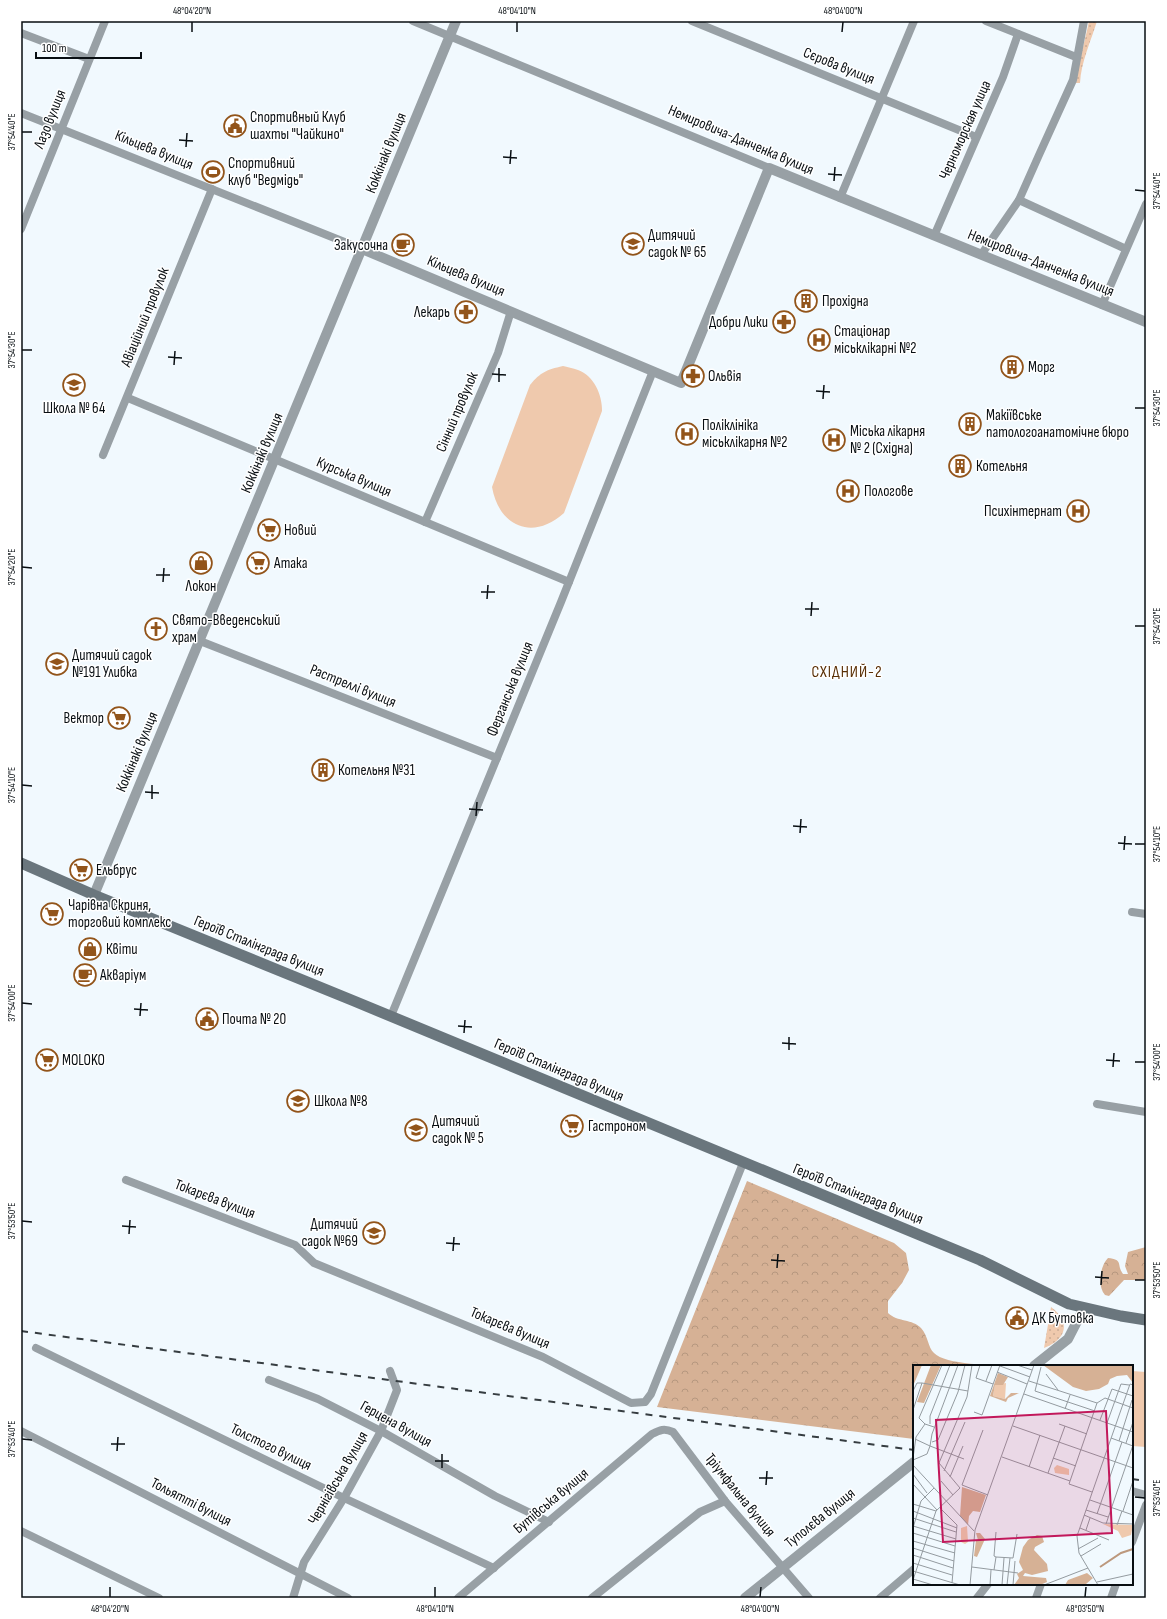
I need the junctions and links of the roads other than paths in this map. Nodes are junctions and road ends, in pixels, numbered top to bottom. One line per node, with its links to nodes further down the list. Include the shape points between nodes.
1 (105, 21): 12 (street, Лазо вулиця)
2 (414, 21): 10 (street, Немировича-Данченка вулиця)
3 (456, 21): 10 (street, Коккінакі вулиця)
4 (692, 21): 13 (street, Сєрова вулиця)
5 (914, 21): 13 (street)
6 (986, 21): 9 (street)
7 (1084, 21): 11 (street)
8 (21, 33): 12 (street)
9 (1018, 34): 11 (street); 16 (street, Черноморская улица, via 1003,77)
10 (450, 35): 17 (street, Немировича-Данченка вулиця); 24 (street, Коккінакі вулиця)
11 (1076, 57): 20 (street, via 1072,80)
12 (89, 59): 15 (street, Лазо вулиця)
13 (882, 99): 16 (street, Сєрова вулиця); 19 (street)
14 (21, 113): 15 (street, Кільцева вулиця)
15 (61, 128): 18 (street, Кільцева вулиця); 22 (street, Лазо вулиця)
16 (976, 137): 23 (street, Черноморская улица)
17 (768, 168): 19 (street, Немировича-Данченка вулиця); 30 (street, Кільцева вулиця, via 681,383)
18 (212, 189): 24 (street, Кільцева вулиця); 31 (street, Авіаційний провулок)
19 (840, 198): 23 (street, Немировича-Данченка вулиця)
20 (1019, 200): 25 (street); 26 (street)
21 (1146, 204): 25 (street)
22 (21, 228)
23 (934, 236): 26 (street, Немировича-Данченка вулиця)
24 (362, 249): 28 (street, Кільцева вулиця); 33 (street, Коккінакі вулиця)
25 (1126, 249): 27 (street)
26 (981, 255): 27 (street, Немировича-Данченка вулиця)
27 (1102, 305): 29 (street, Немировича-Данченка вулиця)
28 (511, 312): 30 (street, Кільцева вулиця); 34 (street, Сінний провулок, via 498,353)
29 (1146, 322)
30 (652, 371): 35 (street, Ферганська вулиця)
31 (128, 398): 32 (street, Авіаційний провулок); 33 (street, Курська вулиця)
32 (103, 456)
33 (276, 460): 34 (street, Курська вулиця); 36 (street, Коккінакі вулиця)
34 (425, 522): 35 (street, Курська вулиця)
35 (569, 582): 37 (street, Ферганська вулиця)
36 (200, 640): 37 (street, Растреллі вулиця); 39 (street, Коккінакі вулиця)
37 (497, 758): 42 (street, Ферганська вулиця)
38 (21, 862): 39 (main road, Героїв Сталінграда вулиця)
39 (94, 895): 42 (main road, Героїв Сталінграда вулиця)
40 (1132, 912): 41 (street)
41 (1146, 914)
42 (391, 1016): 45 (main road, Героїв Сталінграда вулиця)
43 (1097, 1104): 44 (street)
44 (1146, 1112)
45 (743, 1163): 46 (street, Токарєва вулиця, via 651,1394 645,1402 638,1404 631,1403 543,1356 314,1263 295,1245); 47 (main road, Героїв Сталінграда вулиця, via 980,1260 1069,1304)
46 (126, 1180)
47 (1084, 1308): 48 (main road); 50 (street, via 1068,1339)
48 (1146, 1320)
49 (36, 1348): 59 (street, Толстого вулиця)
50 (1035, 1365)
51 (390, 1371): 55 (street, Чернігівська вулиця, via 397,1390)
52 (269, 1380): 55 (street, Герцена вулиця, via 318,1399)
53 (664, 1429): 60 (street, Тріумфальна вулиця, via 674,1432); 62 (street, Бутівська вулиця, via 652,1434)
54 (21, 1431): 68 (street, Тольятті вулиця)
55 (381, 1431): 59 (street, Чернігівська вулиця); 62 (street, Герцена вулиця, via 495,1496)
56 (913, 1463): 66 (street, Туполєва вулиця)
57 (1133, 1492): 58 (street)
58 (1146, 1495)
59 (344, 1498): 65 (street, Толстого вулиця); 68 (street, Чернігівська вулиця, via 304,1562)
60 (726, 1501): 66 (street, Тріумфальна вулиця); 76 (street, via 700,1512)
61 (1146, 1505): 64 (street)
62 (549, 1522): 65 (street, Бутівська вулиця)
63 (21, 1531): 72 (street)
64 (1133, 1539)
65 (494, 1568): 75 (street, Бутівська вулиця)
66 (782, 1568): 77 (street, Туполєва вулиця); 78 (street, Тріумфальна вулиця)
67 (913, 1570): 79 (street)
68 (301, 1574): 73 (street, Чернігівська вулиця); 74 (street, Тольятті вулиця)
69 (987, 1585): 80 (street)
70 (1041, 1585): 81 (street)
71 (1116, 1585): 82 (street)
72 (159, 1598)
73 (293, 1598)
74 (348, 1598)
75 (458, 1598)
76 (592, 1598)
77 (745, 1598)
78 (809, 1598)
79 (880, 1598)
80 (977, 1598)
81 (1036, 1598)
82 (1111, 1598)

